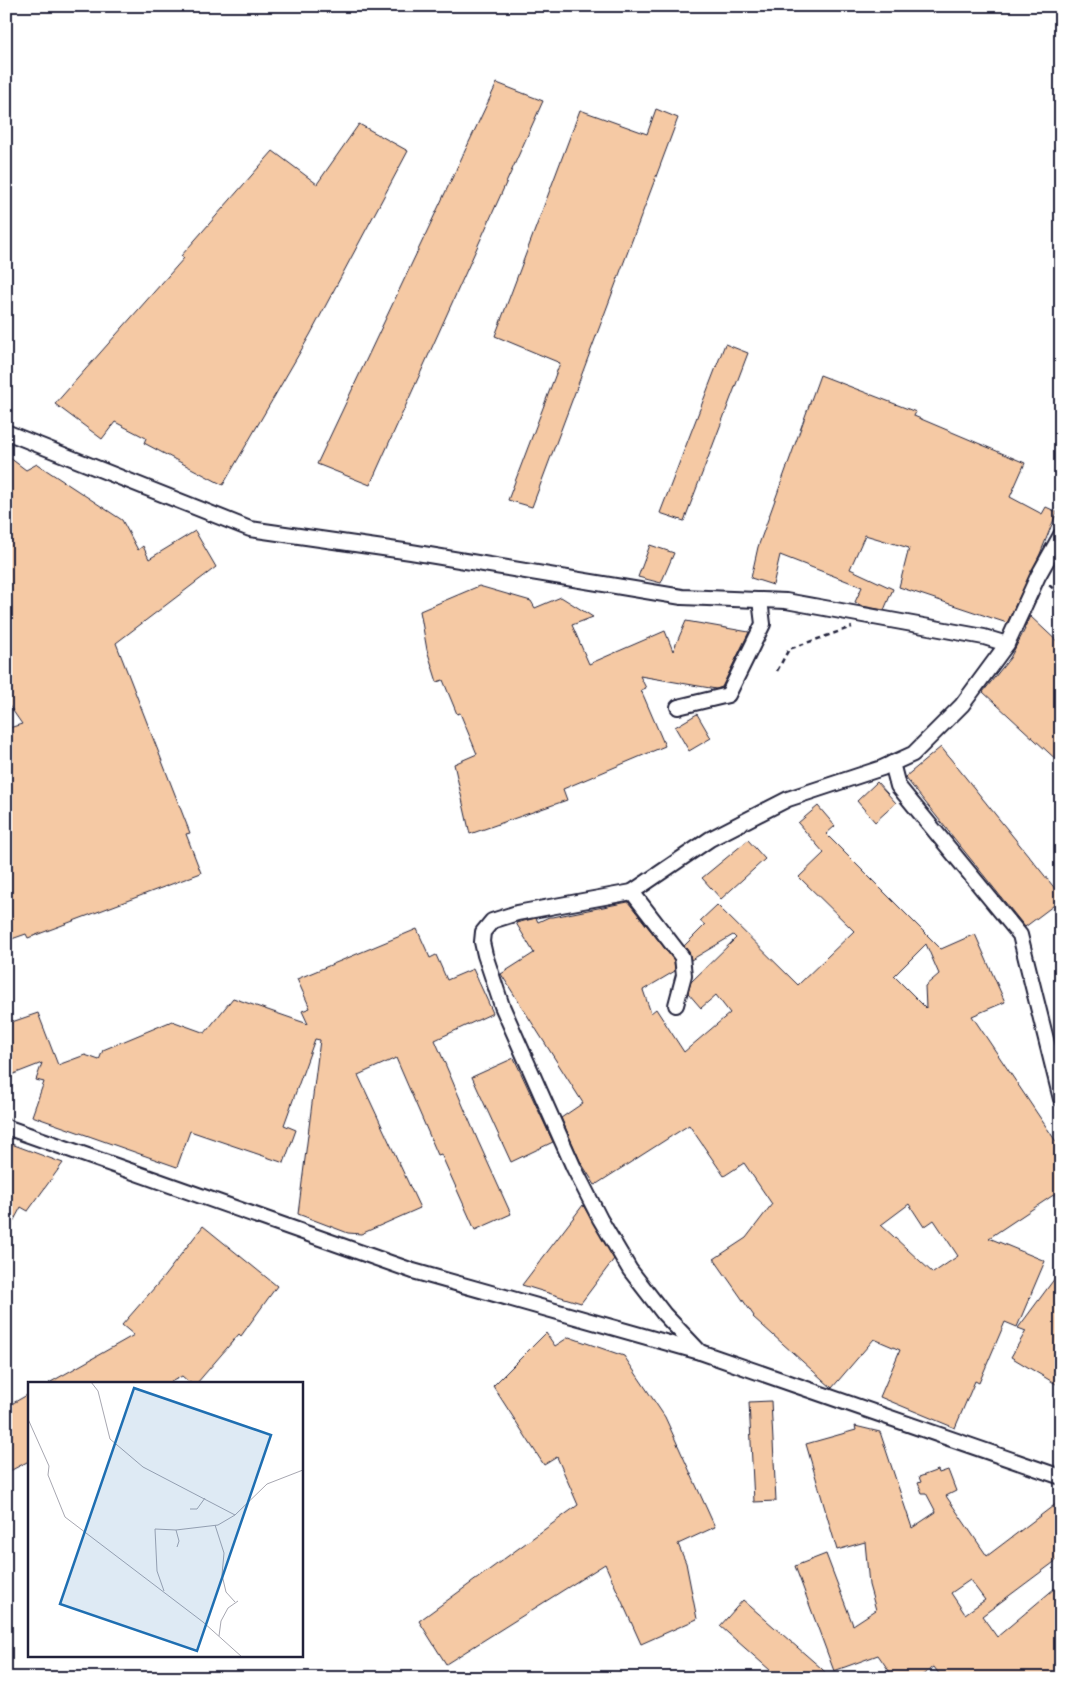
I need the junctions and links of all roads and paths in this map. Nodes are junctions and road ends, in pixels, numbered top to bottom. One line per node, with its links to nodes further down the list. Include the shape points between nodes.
1 (6, 432): 3 (street, via 250,529 673,595)
2 (1061, 535): 5 (street)
3 (760, 600): 4 (street, via 786,601); 7 (street, via 763,624 728,695)
4 (857, 614): 5 (street); 6 (path, via 852,628 789,649)
5 (1007, 644): 8 (street, via 962,705 913,754)
6 (777, 671)
7 (678, 707)
8 (892, 763): 9 (street, via 788,799 710,839); 11 (street, via 898,786 1020,935)
9 (632, 892): 10 (street, via 682,957 684,975); 13 (street, via 517,913 492,921 483,932 482,942 502,1006 600,1219 630,1270 664,1314)
10 (676, 1005)
11 (1061, 1099)
12 (6, 1127): 13 (street, via 413,1271)
13 (700, 1352): 14 (street)
14 (1061, 1476)

